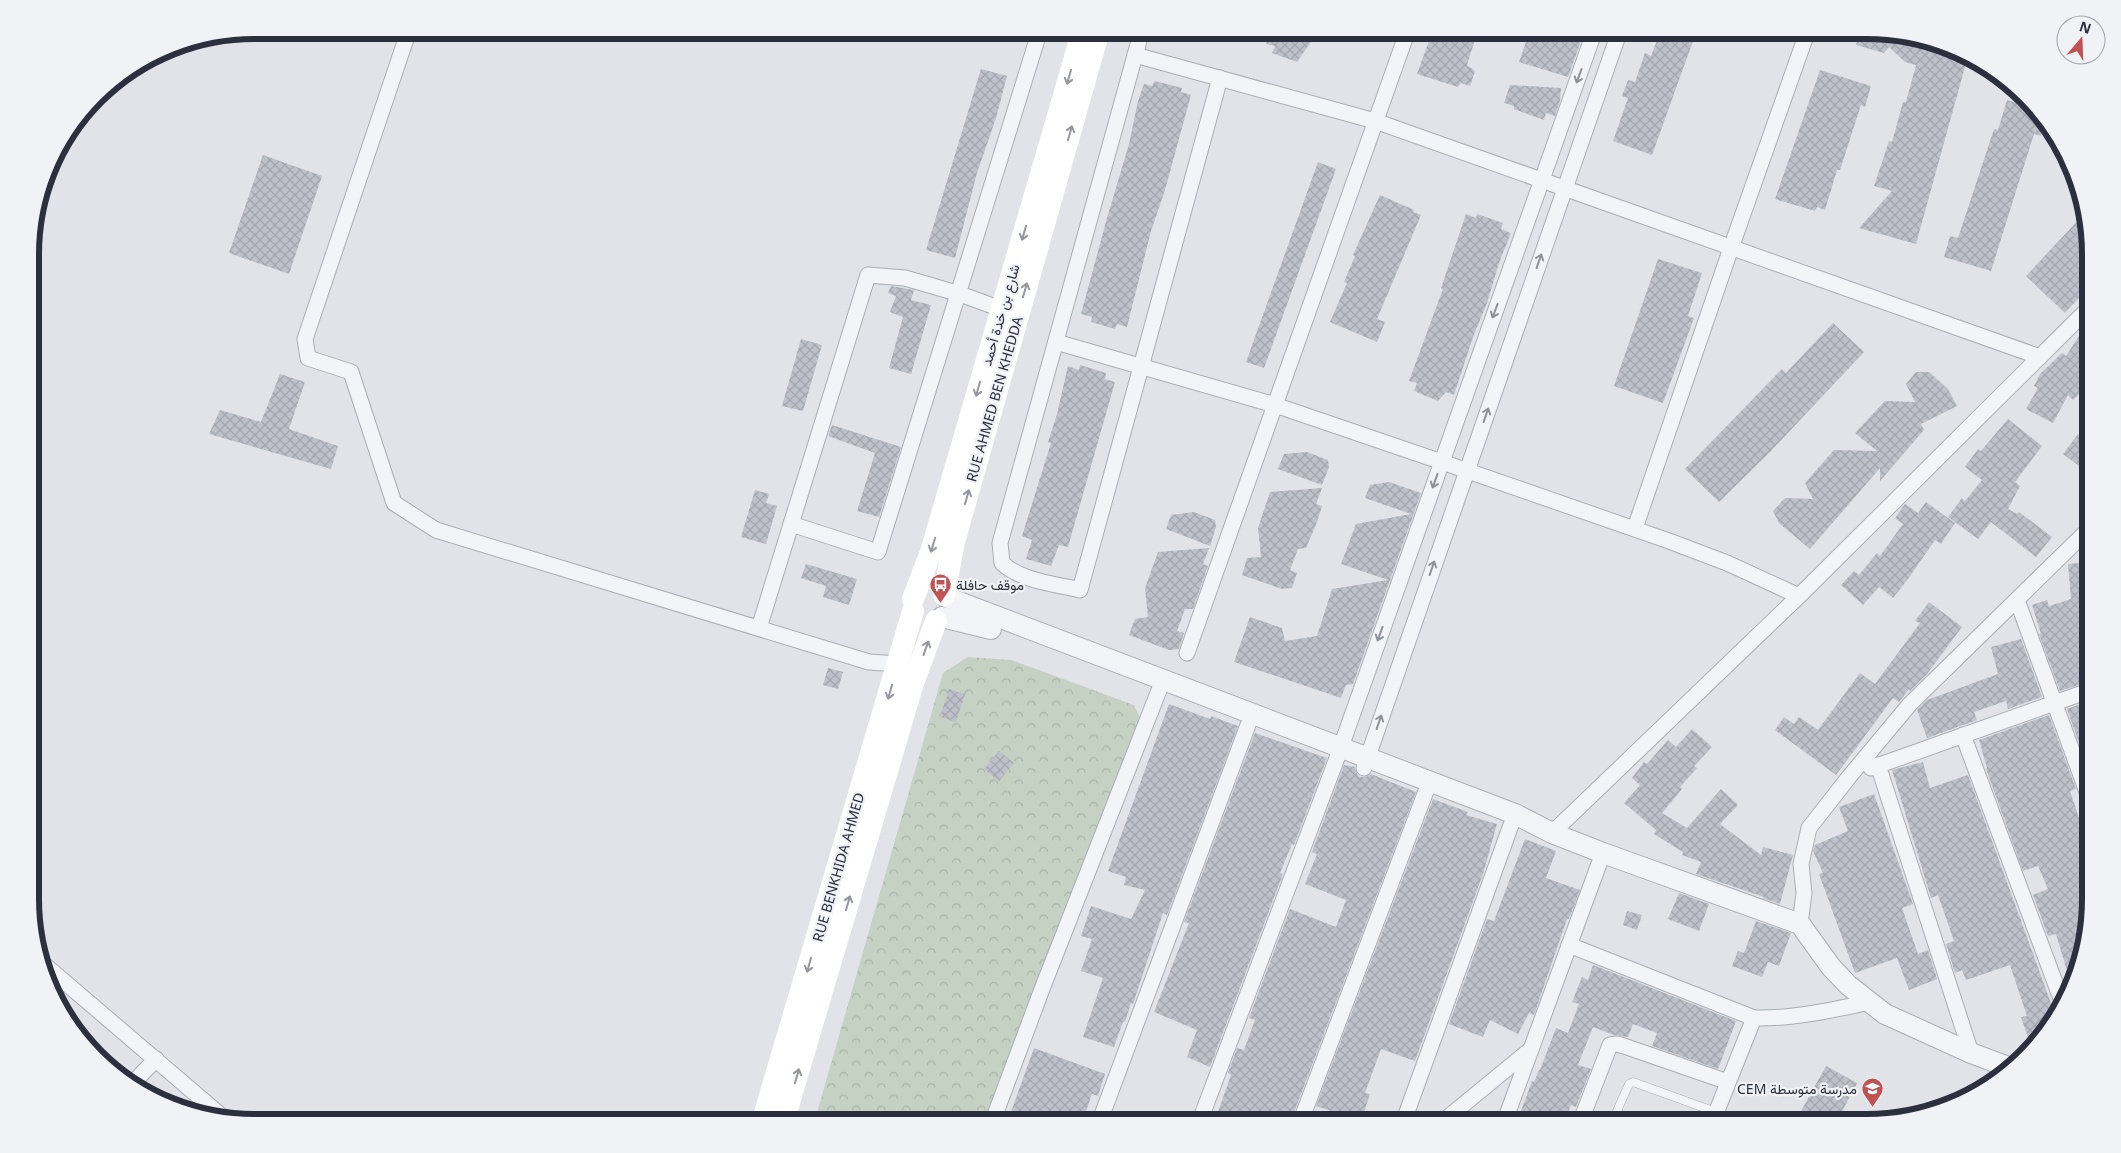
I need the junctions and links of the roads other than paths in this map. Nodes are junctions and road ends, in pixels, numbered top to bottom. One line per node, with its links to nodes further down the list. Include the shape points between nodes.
1 (406, 39): 32 (street, via 305,339 308,358 351,372 394,503 436,530)
2 (1037, 39): 16 (street)
3 (1079, 39): 17 (main road, شارع بن خدة أحمد, one-way to 17)
4 (1096, 39): 31 (main road, RUE AHMED BEN KHEDDA, one-way to 4, via 954,542)
5 (1140, 39): 10 (street)
6 (1405, 39): 12 (street)
7 (1592, 39): 13 (street, one-way to 13)
8 (1617, 39): 14 (street)
9 (1805, 39): 15 (street)
10 (1136, 55): 11 (street); 19 (street)
11 (1220, 78): 12 (street); 21 (street)
12 (1375, 121): 13 (street); 22 (street)
13 (1541, 181): 14 (street); 23 (street, one-way to 23)
14 (1564, 189): 15 (street); 24 (street, one-way to 14)
15 (1731, 248): 20 (street); 26 (street)
16 (960, 294): 17 (street); 25 (street, via 905,278 868,275); 25 (street, via 878,552)
17 (1001, 309): 30 (main road, شارع بن خدة أحمد, one-way to 30)
18 (2082, 314): 20 (street)
19 (1056, 342): 21 (street); 21 (street, via 1000,543 1002,564 1036,580 1080,590)
20 (2040, 357): 28 (street)
21 (1141, 367): 22 (street)
22 (1275, 405): 23 (street); 33 (street)
23 (1442, 462): 24 (street); 40 (street, one-way to 40)
24 (1466, 470): 26 (street); 41 (street, one-way to 24)
25 (791, 524): 32 (street)
26 (1635, 528): 28 (street)
27 (2082, 539): 29 (street)
28 (1799, 596): 47 (street)
29 (2017, 600): 37 (street); 43 (street, via 1910,704)
30 (913, 605): 31 (main road, via 916,616 925,622); 31 (main road, via 915,594 924,588 936,588); 34 (main road, RUE BENKHIDA AHMED)
31 (942, 608): 35 (street, via 990,629); 63 (main road, RUE AHMED BEN KHEDDA, one-way to 31, via 913,683)
32 (759, 628): 34 (street, via 869,662)
33 (1187, 653)
34 (898, 664): 62 (main road, RUE BENKHIDA AHMED, one-way to 62)
35 (1160, 686): 38 (street); 40 (street); 64 (street)
36 (2082, 693): 37 (street)
37 (2054, 702): 39 (street); 44 (street)
38 (1248, 725): 40 (street); 65 (street)
39 (1963, 735): 42 (street); 52 (street)
40 (1338, 752): 41 (street); 66 (street)
41 (1365, 762): 45 (street)
42 (1878, 765): 43 (street); 56 (street)
43 (1848, 777): 49 (street, via 1810,828 1801,864 1804,892)
44 (2082, 781)
45 (1417, 784): 46 (street); 67 (street)
46 (1514, 818): 47 (street); 68 (street)
47 (1552, 833): 48 (street)
48 (1603, 853): 49 (street); 50 (street)
49 (1800, 924): 53 (street, via 1831,967)
50 (1570, 945): 54 (street); 55 (street)
51 (51, 970): 57 (street)
52 (2060, 995)
53 (1870, 1002): 54 (street, via 1820,1013); 56 (street, via 1885,1014)
54 (1754, 1018): 60 (street)
55 (1532, 1047): 69 (street); 70 (street)
56 (1971, 1053): 58 (street)
57 (156, 1059): 59 (street); 61 (street)
58 (2004, 1065)
59 (136, 1079)
60 (1728, 1082): 71 (street, via 1624,1046 1610,1045); 74 (street)
61 (215, 1110)
62 (765, 1114)
63 (786, 1114)
64 (995, 1114)
65 (1102, 1114)
66 (1202, 1114)
67 (1303, 1114)
68 (1406, 1114)
69 (1452, 1114)
70 (1507, 1114)
71 (1583, 1114)
72 (1620, 1114): 73 (lane, via 1617,1111 1629,1084 1633,1082)
73 (1707, 1114)
74 (1715, 1114)

